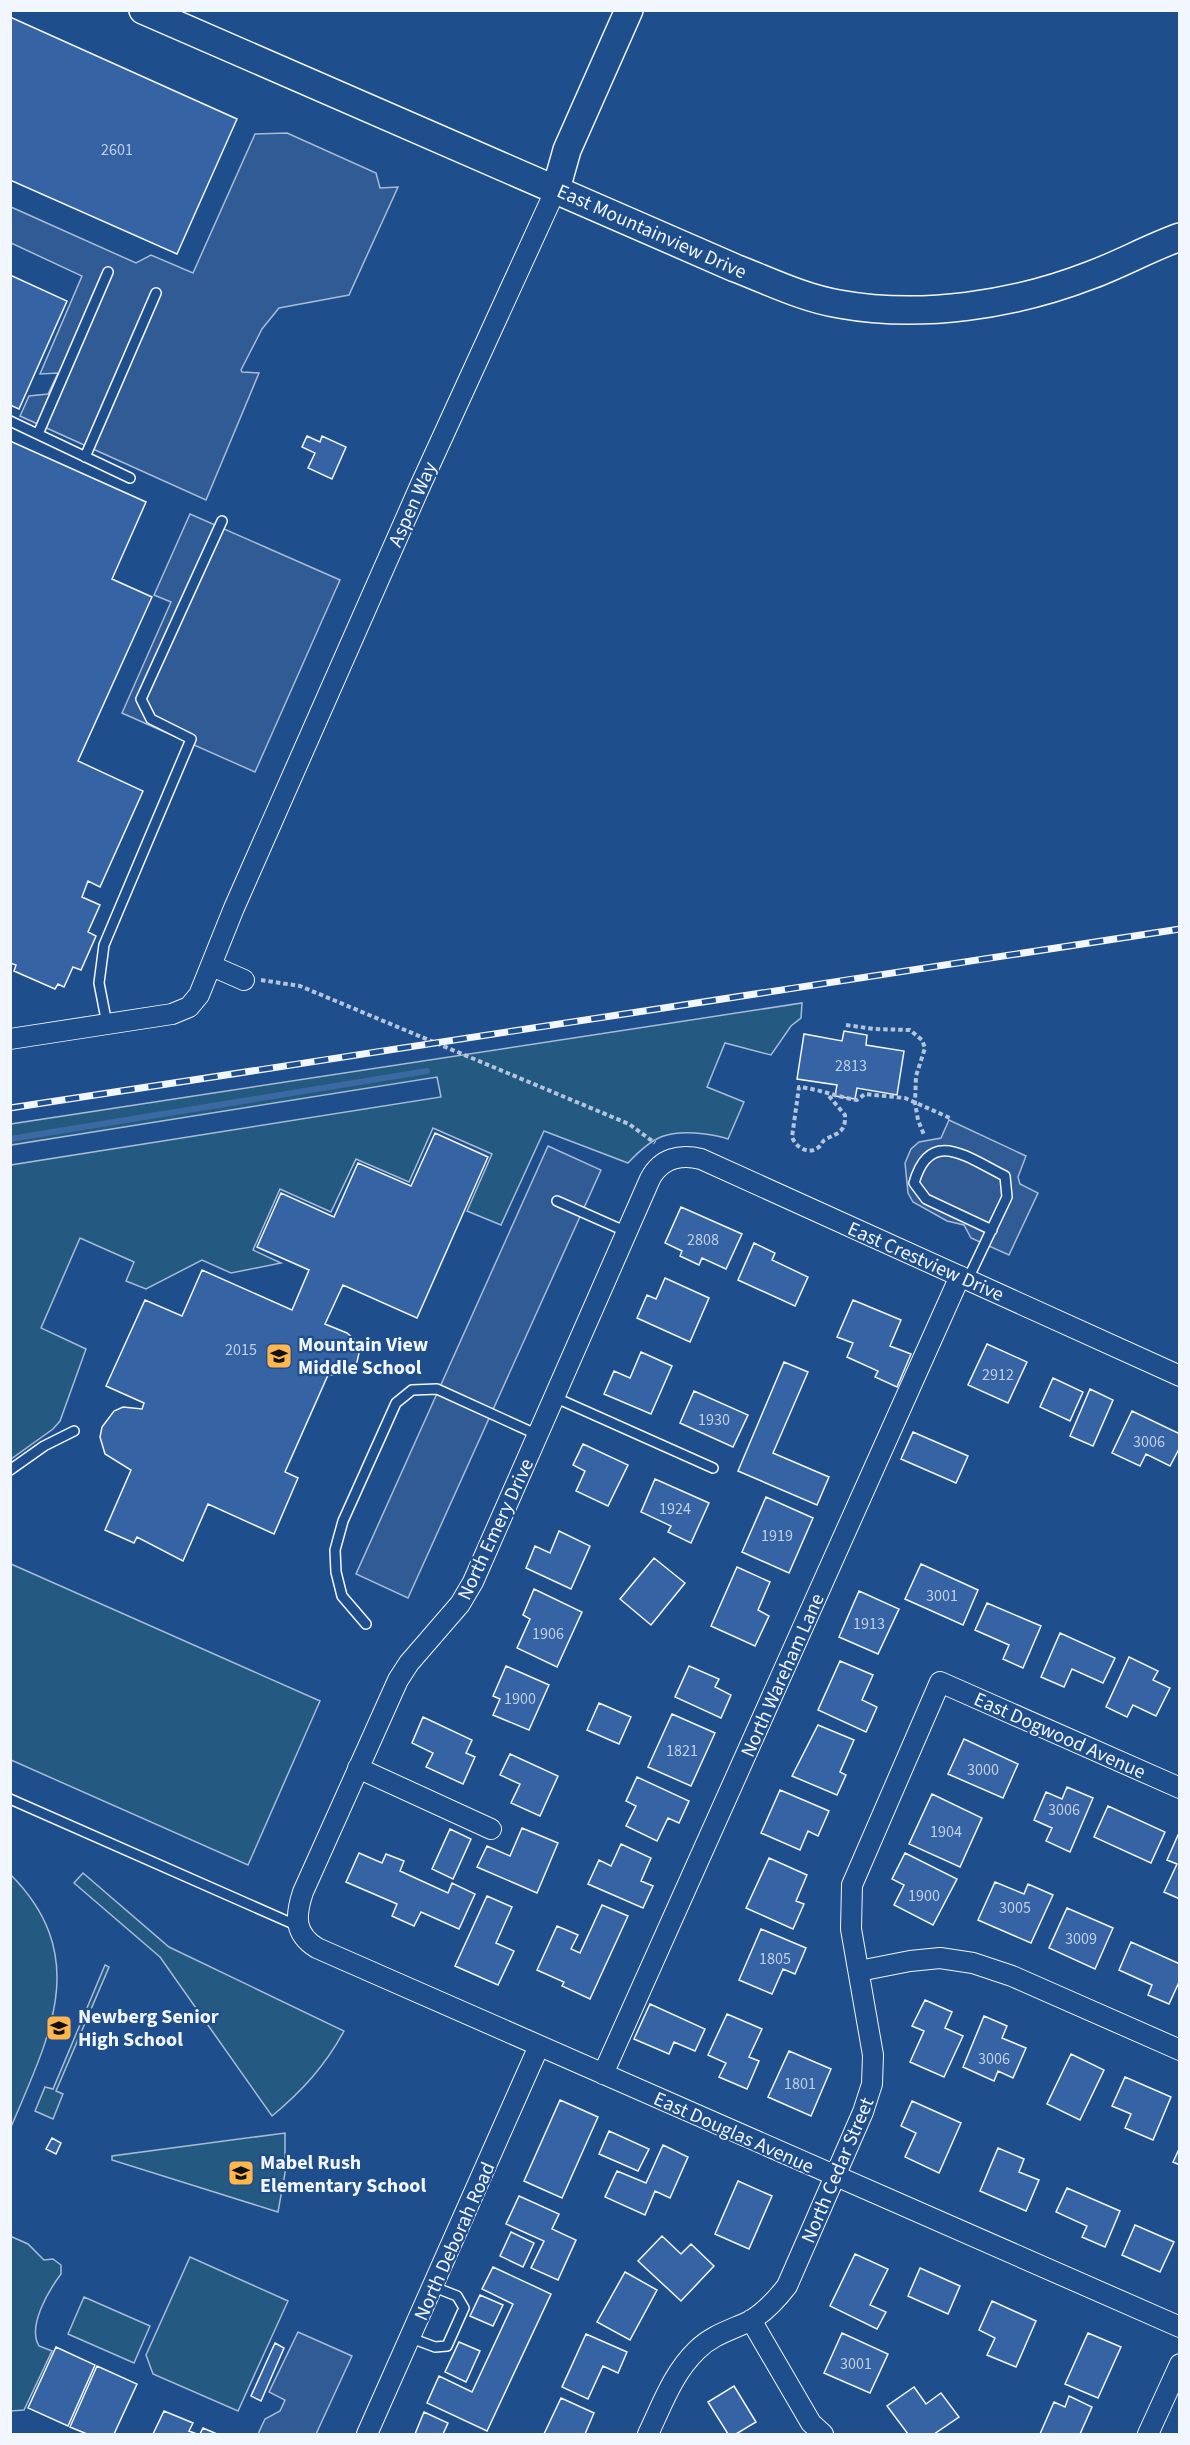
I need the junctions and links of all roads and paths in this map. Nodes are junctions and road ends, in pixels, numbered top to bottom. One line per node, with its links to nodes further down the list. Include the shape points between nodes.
1 (143, 10): 3 (main road, East Mountainview Drive)
2 (629, 10): 3 (main road, Aspen Way, via 567,150)
3 (556, 189): 4 (main road, East Mountainview Drive, via 794,291 838,304 894,309 959,307 1048,290); 12 (street, Aspen Way, via 416,495)
4 (1179, 237)
5 (108, 272): 8 (lane)
6 (156, 293): 9 (lane)
7 (10, 421): 8 (lane)
8 (38, 434): 9 (lane)
9 (85, 457): 10 (lane)
10 (130, 478)
11 (222, 521): 14 (lane, via 141,699 151,719 191,739 104,945 99,983)
12 (212, 966): 13 (street); 14 (street, via 189,1007 172,1014)
13 (244, 980): 21 (path, via 300,986 629,1124)
14 (107, 1024): 16 (street)
15 (846, 1025): 18 (path, via 903,1028 916,1033 925,1048 916,1076)
16 (10, 1039)
17 (829, 1096): 17 (path, via 800,1087 792,1137 800,1148 818,1148 825,1139 843,1130 845,1115); 18 (path, via 857,1100 865,1094)
18 (915, 1102): 19 (path); 20 (path)
19 (950, 1118)
20 (924, 1135)
21 (655, 1143)
22 (670, 1159): 25 (street, North Emery Drive, via 654,1173); 26 (street, East Crestview Drive, via 701,1159)
23 (557, 1201): 25 (lane)
24 (992, 1230): 24 (lane, via 1007,1197 1005,1176 949,1149 931,1152 920,1163 914,1183 926,1199); 26 (lane)
25 (627, 1232): 28 (street, North Emery Drive)
26 (964, 1278): 27 (street, East Crestview Drive); 43 (street, North Wareham Lane)
27 (1179, 1376)
28 (554, 1397): 30 (street, North Emery Drive); 31 (lane)
29 (74, 1431): 32 (lane)
30 (538, 1435): 33 (lane, via 437,1389 412,1390 396,1403 343,1521 335,1551 342,1596); 35 (street, North Emery Drive, via 467,1593 398,1680)
31 (713, 1468)
32 (10, 1470)
33 (366, 1624)
34 (940, 1682): 36 (street, East Dogwood Avenue); 40 (street, North Cedar Street, via 852,1885 849,1906)
35 (358, 1768): 38 (street); 39 (street, North Emery Drive, via 303,1892 297,1911)
36 (1179, 1788)
37 (10, 1799): 39 (lane)
38 (492, 1829)
39 (298, 1926): 41 (street, East Douglas Avenue, via 306,1940 317,1948)
40 (859, 1971): 42 (street, via 939,1958 973,1963 1012,1976); 44 (street, North Cedar Street, via 873,2055 872,2084)
41 (539, 2046): 43 (street, East Douglas Avenue); 45 (street, North Deborah Road)
42 (1179, 2050)
43 (603, 2074): 44 (street, East Douglas Avenue)
44 (836, 2176): 46 (street, North Cedar Street, via 787,2286 773,2304); 47 (street, East Douglas Avenue)
45 (434, 2287): 48 (street, North Deborah Road); 48 (lane, via 457,2296 464,2308 453,2334 447,2346 435,2347)
46 (751, 2320): 51 (street, North Cedar Street, via 722,2331 698,2349 676,2375); 52 (street, via 811,2423)
47 (1179, 2327)
48 (411, 2338): 50 (street, North Deborah Road)
49 (1179, 2364): 53 (street)
50 (367, 2434)
51 (648, 2434)
52 (823, 2434)
53 (1148, 2434)

